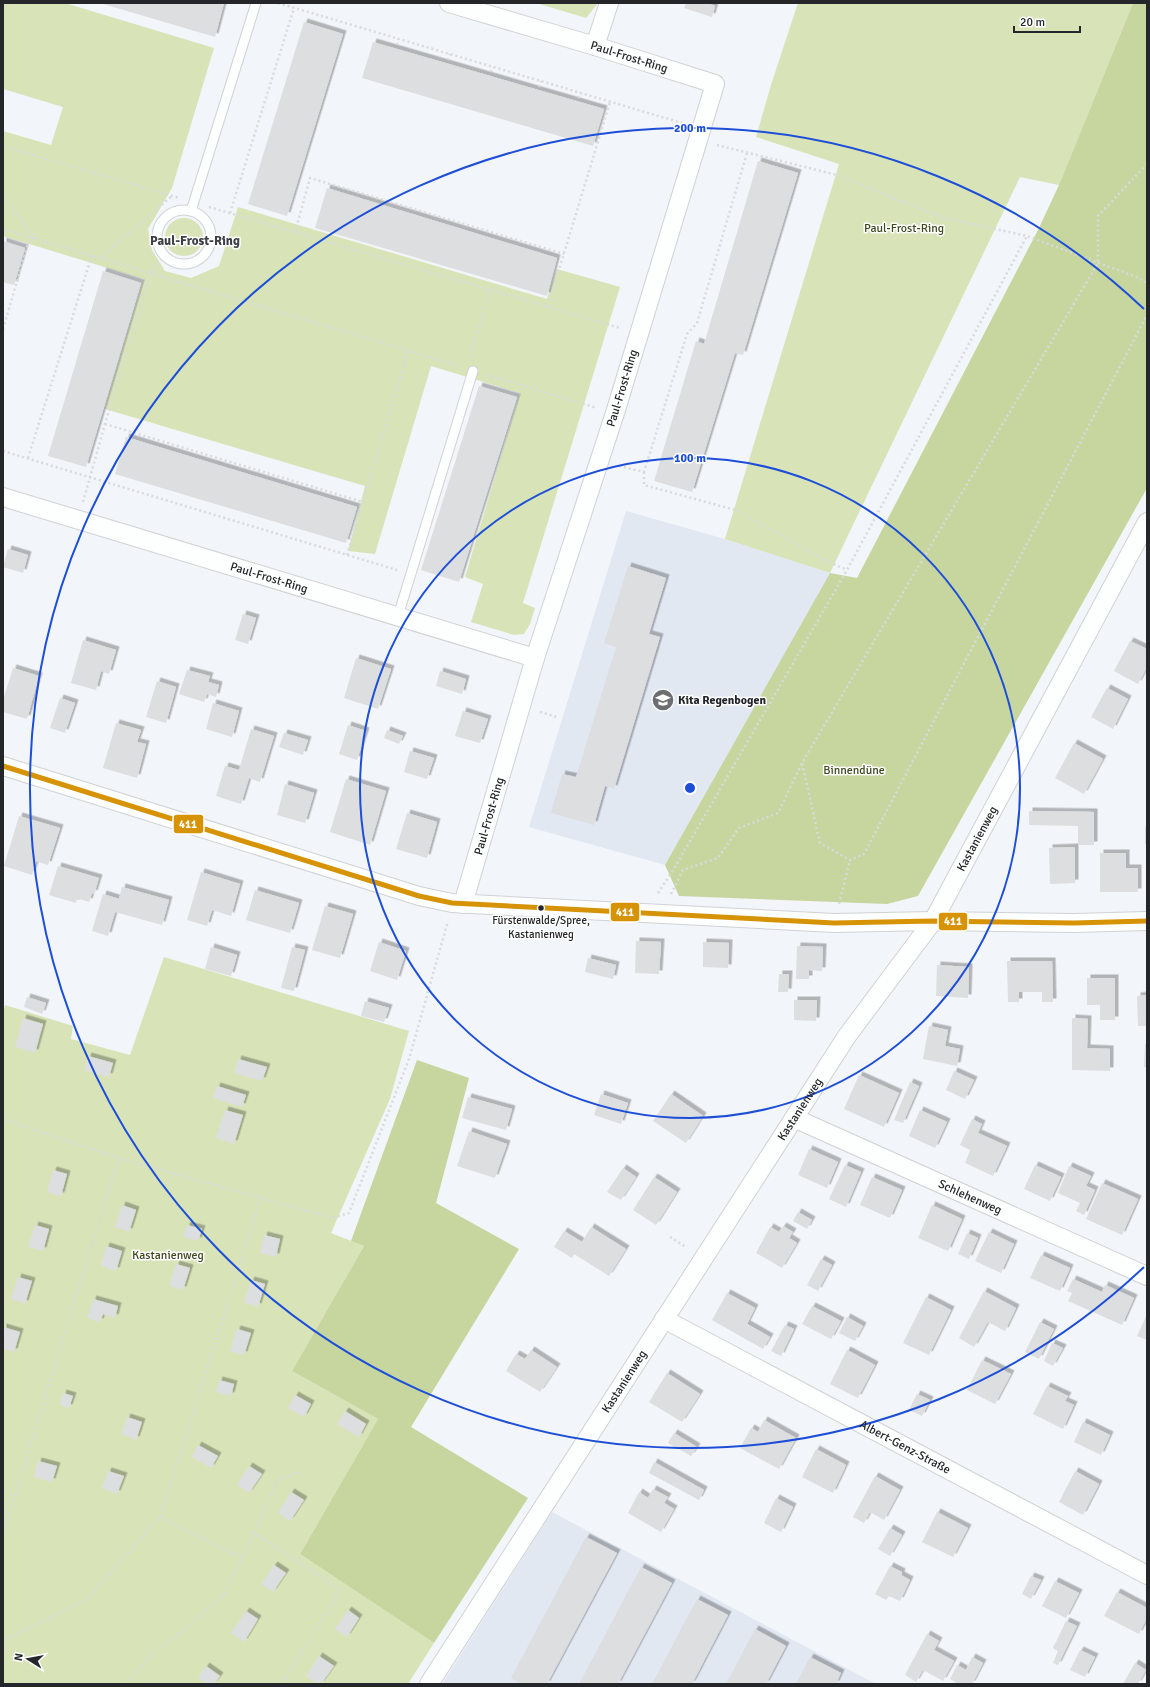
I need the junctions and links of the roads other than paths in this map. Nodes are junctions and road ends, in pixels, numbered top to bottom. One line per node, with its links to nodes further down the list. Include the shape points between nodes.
1 (256, 3): 5 (lane)
2 (449, 3): 4 (street, Paul-Frost-Ring)
3 (609, 3): 4 (street)
4 (596, 46): 10 (street, Paul-Frost-Ring, via 715,84 615,413)
5 (192, 206): 5 (lane, via 210,228 210,241 206,253 191,263 173,261 161,249 158,232 166,217)
6 (470, 370): 9 (lane)
7 (3, 496): 9 (street, Paul-Frost-Ring)
8 (1147, 522): 13 (street, Kastanienweg)
9 (398, 616): 10 (street, Paul-Frost-Ring)
10 (535, 658): 12 (street, Paul-Frost-Ring)
11 (3, 766): 12 (street, via 419,896)
12 (457, 903): 13 (street, via 649,907 834,923)
13 (933, 921): 14 (street); 15 (street, Kastanienweg, via 847,1036)
14 (1147, 921)
15 (794, 1118): 16 (street, Schlehenweg); 17 (street, Kastanienweg)
16 (1147, 1276)
17 (664, 1319): 18 (street, Albert-Genz-Straße); 19 (street, Kastanienweg)
18 (1147, 1575)
19 (429, 1684)

